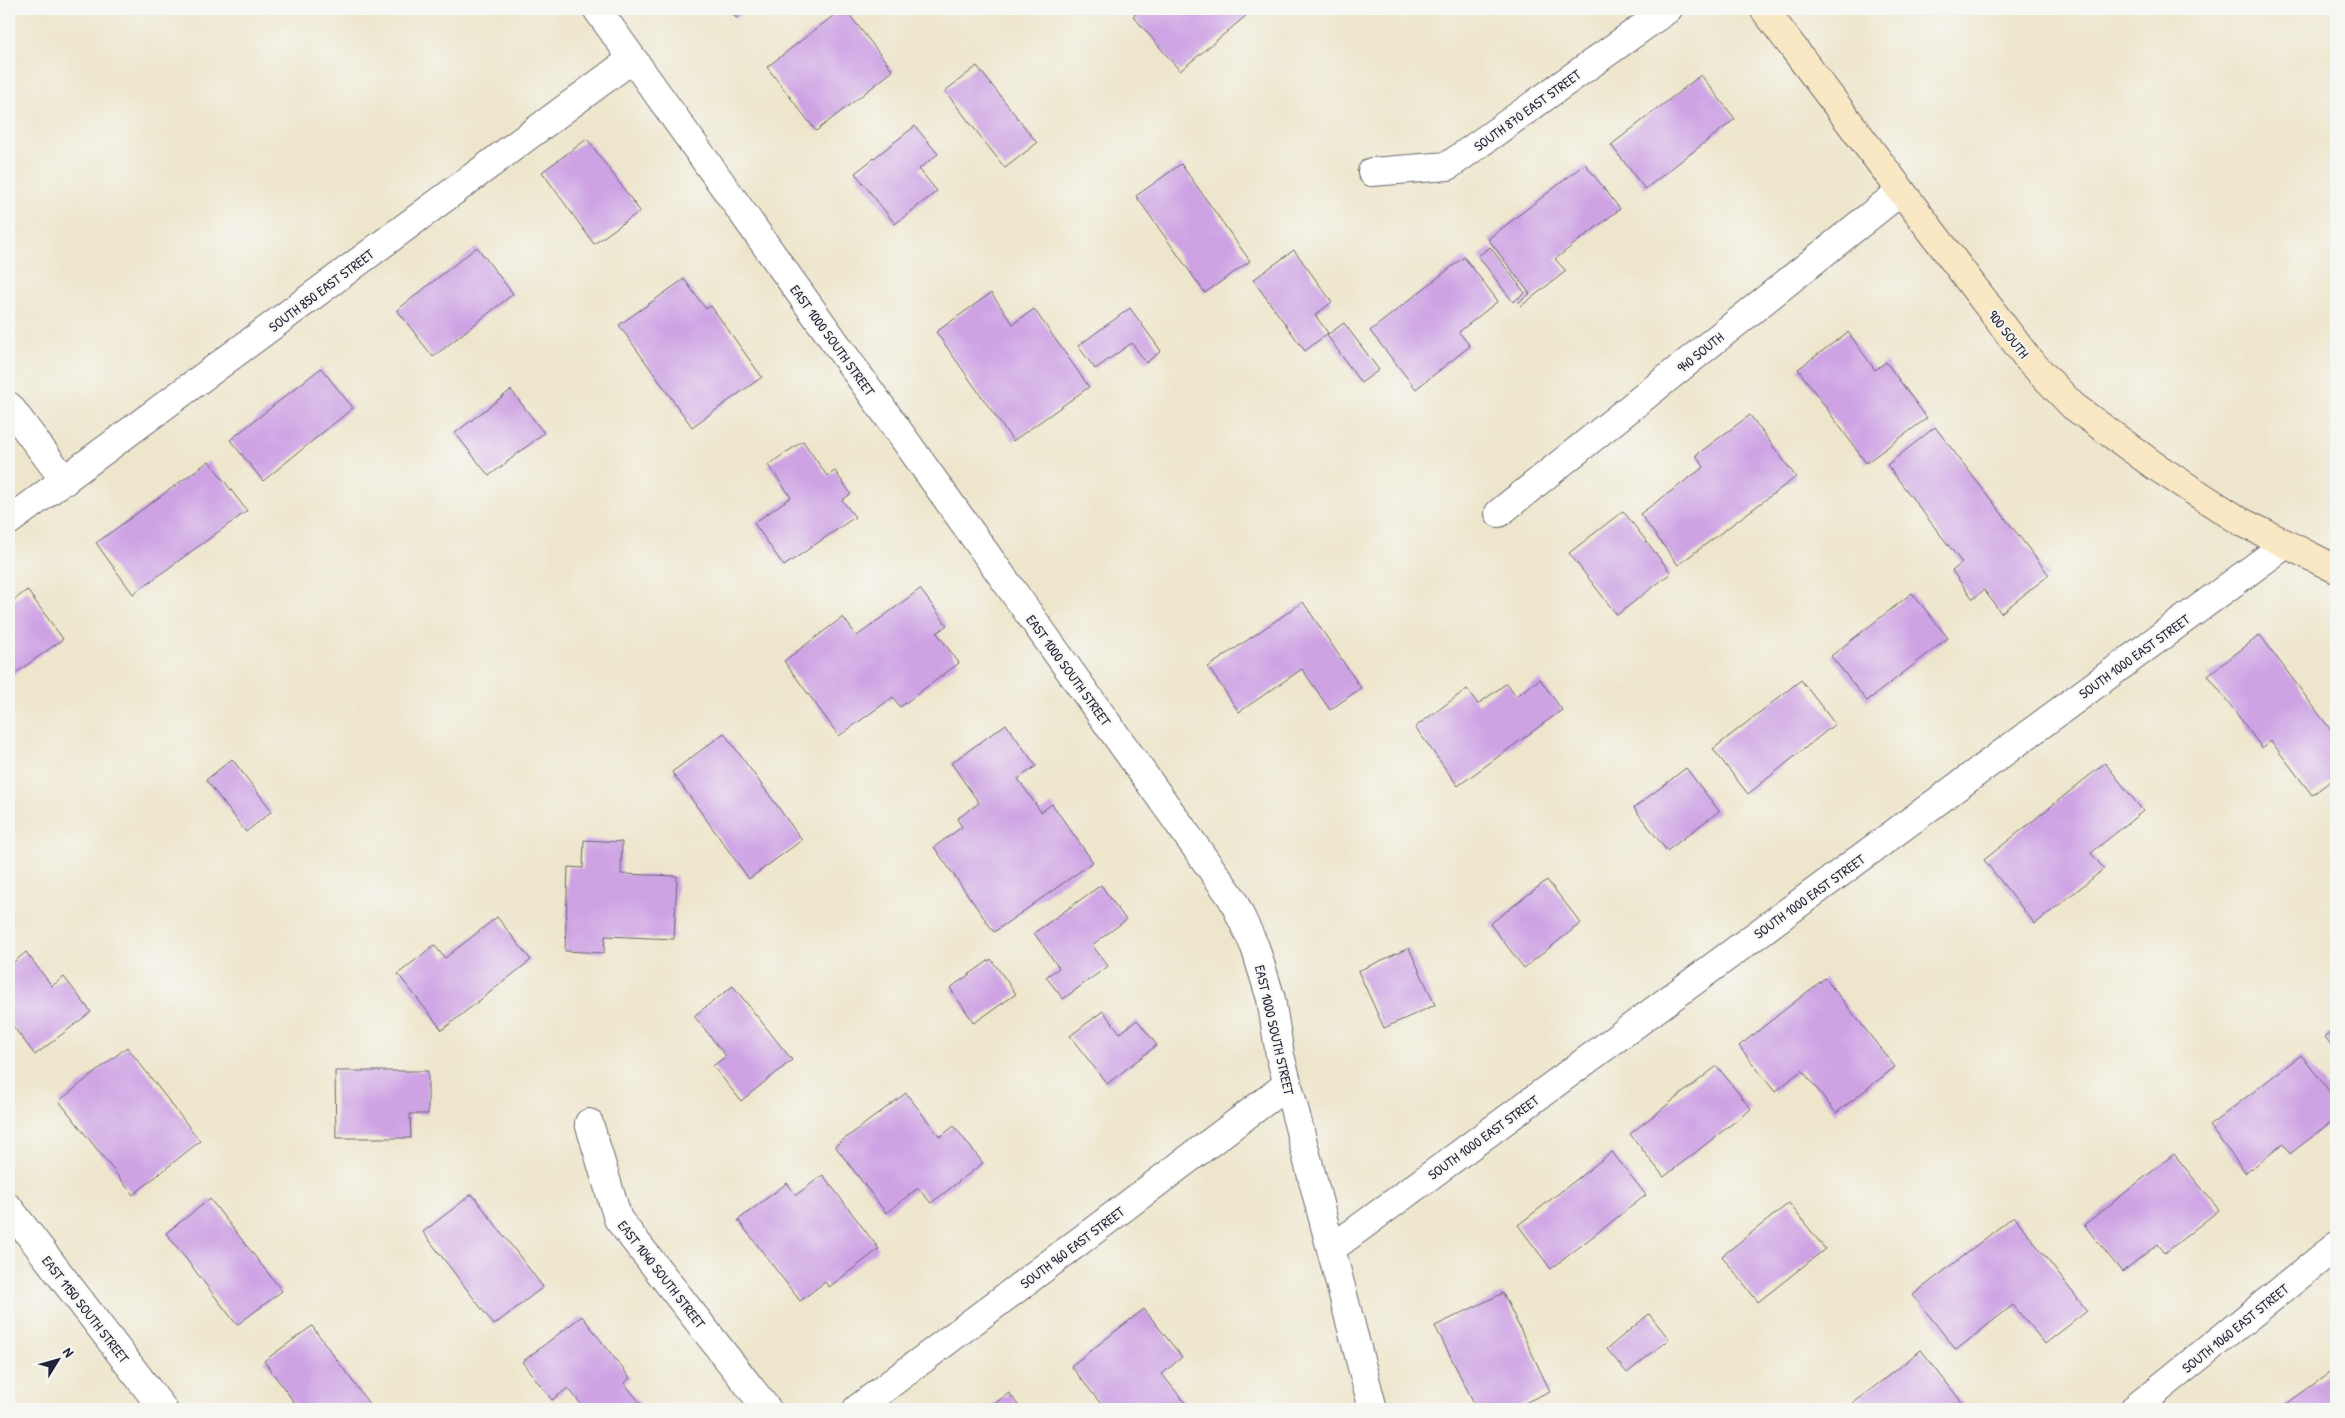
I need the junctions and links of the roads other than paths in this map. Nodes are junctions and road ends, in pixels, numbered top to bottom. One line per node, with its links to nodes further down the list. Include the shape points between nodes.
1 (597, 9): 4 (street, EAST 1000 SOUTH STREET)
2 (1668, 9): 5 (street, SOUTH 870 EAST STREET, via 1448,166)
3 (1764, 9): 6 (street, 900 SOUTH)
4 (632, 59): 8 (street, SOUTH 850 EAST STREET); 13 (street, EAST 1000 SOUTH STREET, via 1232,898 1255,947 1271,999)
5 (1372, 172)
6 (1901, 191): 9 (street, 940 SOUTH); 11 (street, 900 SOUTH, via 2028,359 2073,406 2155,466 2240,521)
7 (9, 406): 8 (street)
8 (66, 481): 10 (street, SOUTH 850 EAST STREET)
9 (1499, 513)
10 (9, 521)
11 (2286, 544): 12 (street, 900 SOUTH); 17 (street, SOUTH 1000 EAST STREET)
12 (2336, 569)
13 (1288, 1084): 17 (street, EAST 1000 SOUTH STREET); 20 (street, SOUTH 960 EAST STREET)
14 (589, 1123): 19 (street, EAST 1040 SOUTH STREET, via 618,1219)
15 (9, 1208): 18 (street, EAST 1150 SOUTH STREET)
16 (2336, 1246): 22 (street, SOUTH 1060 EAST STREET)
17 (1331, 1249): 21 (street, EAST 1000 SOUTH STREET)
18 (163, 1409)
19 (767, 1409)
20 (857, 1409)
21 (1372, 1409)
22 (2134, 1409)

